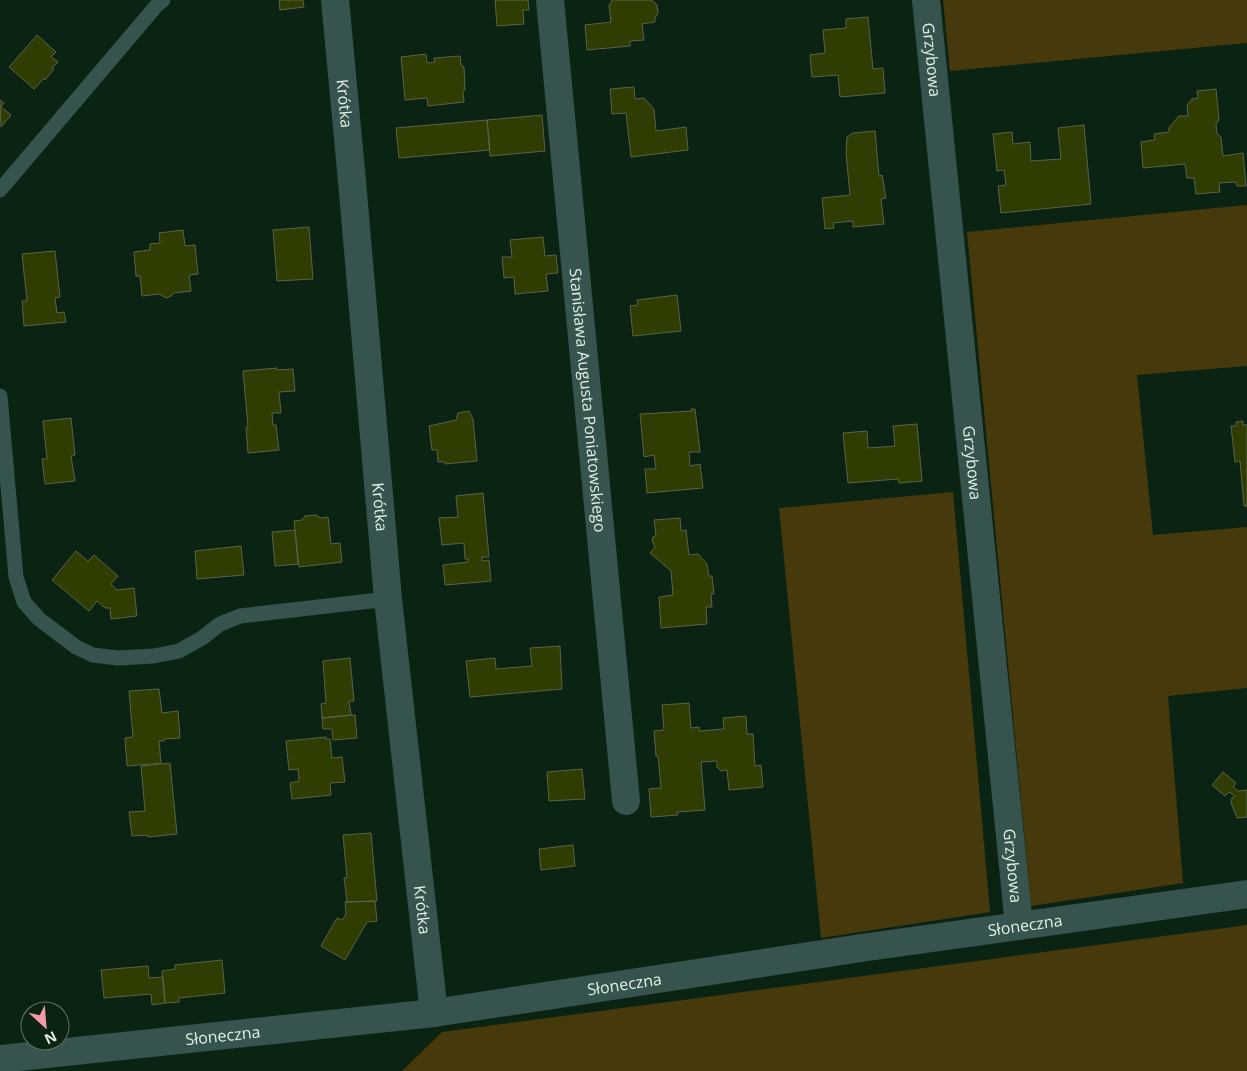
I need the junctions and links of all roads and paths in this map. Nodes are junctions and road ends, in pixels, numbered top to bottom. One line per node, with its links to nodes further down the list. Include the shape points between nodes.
1 (163, 0): 5 (lane)
2 (335, 0): 7 (street, Krótka)
3 (550, 0): 8 (street, Stanisława Augusta Poniatowskiego)
4 (926, 0): 10 (street, Grzybowa)
5 (0, 190)
6 (0, 396): 7 (lane, via 16,577 24,602 39,619 76,647 93,655 118,658 154,656 179,651 220,624 240,616)
7 (388, 598): 11 (street, Krótka)
8 (626, 801)
9 (1247, 894): 10 (street, Słoneczna)
10 (1019, 926): 11 (street, Słoneczna)
11 (434, 1013): 12 (street, Słoneczna)
12 (0, 1059)

